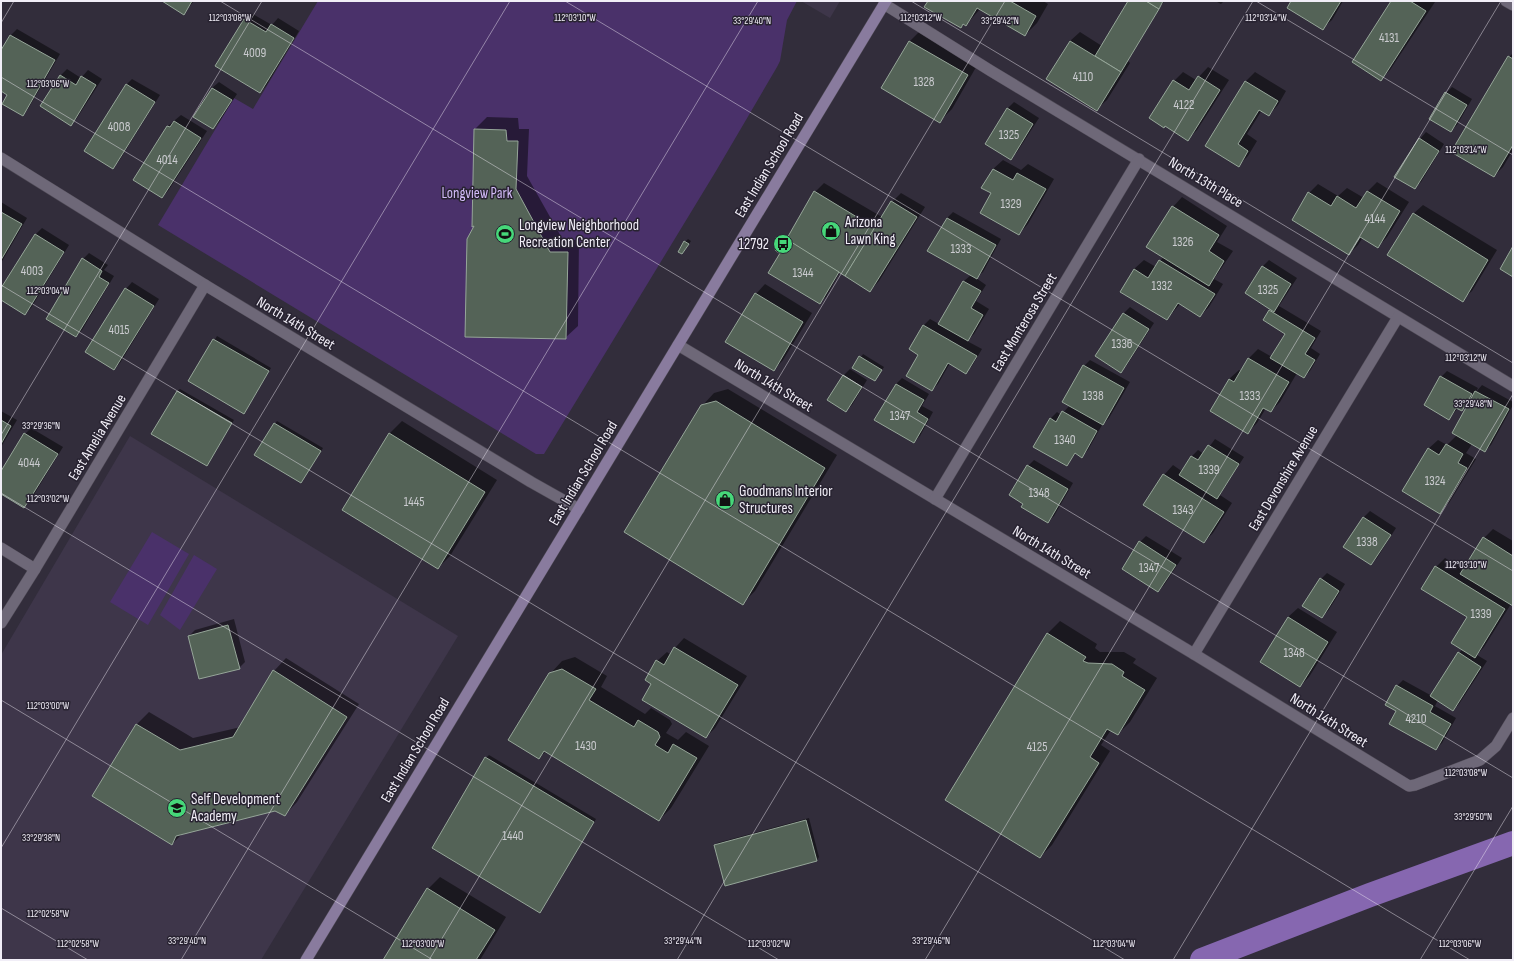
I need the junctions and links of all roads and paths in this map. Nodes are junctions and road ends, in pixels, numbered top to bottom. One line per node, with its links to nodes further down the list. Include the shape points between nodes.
1 (1506, 1): 3 (street)
2 (885, 3): 5 (street, North 13th Place, via 991,71); 8 (main road, East Indian School Road)
3 (1513, 5)
4 (1, 158): 6 (street, North 14th Street)
5 (1139, 159): 7 (street, North 13th Place); 10 (street, East Monterosa Street)
6 (204, 285): 11 (street, North 14th Street); 13 (street, East Amelia Avenue)
7 (1398, 317): 9 (street, North 13th Place); 15 (street, East Devonshire Avenue)
8 (678, 345): 10 (street, North 14th Street); 11 (main road, East Indian School Road)
9 (1513, 386)
10 (935, 500): 15 (street, North 14th Street)
11 (579, 509): 17 (main road, East Indian School Road)
12 (1, 548): 13 (street)
13 (35, 569): 14 (street, East Amelia Avenue)
14 (1, 623)
15 (1194, 654): 16 (street, North 14th Street, via 1409,786 1480,760 1496,746)
16 (1513, 718)
17 (306, 960)

